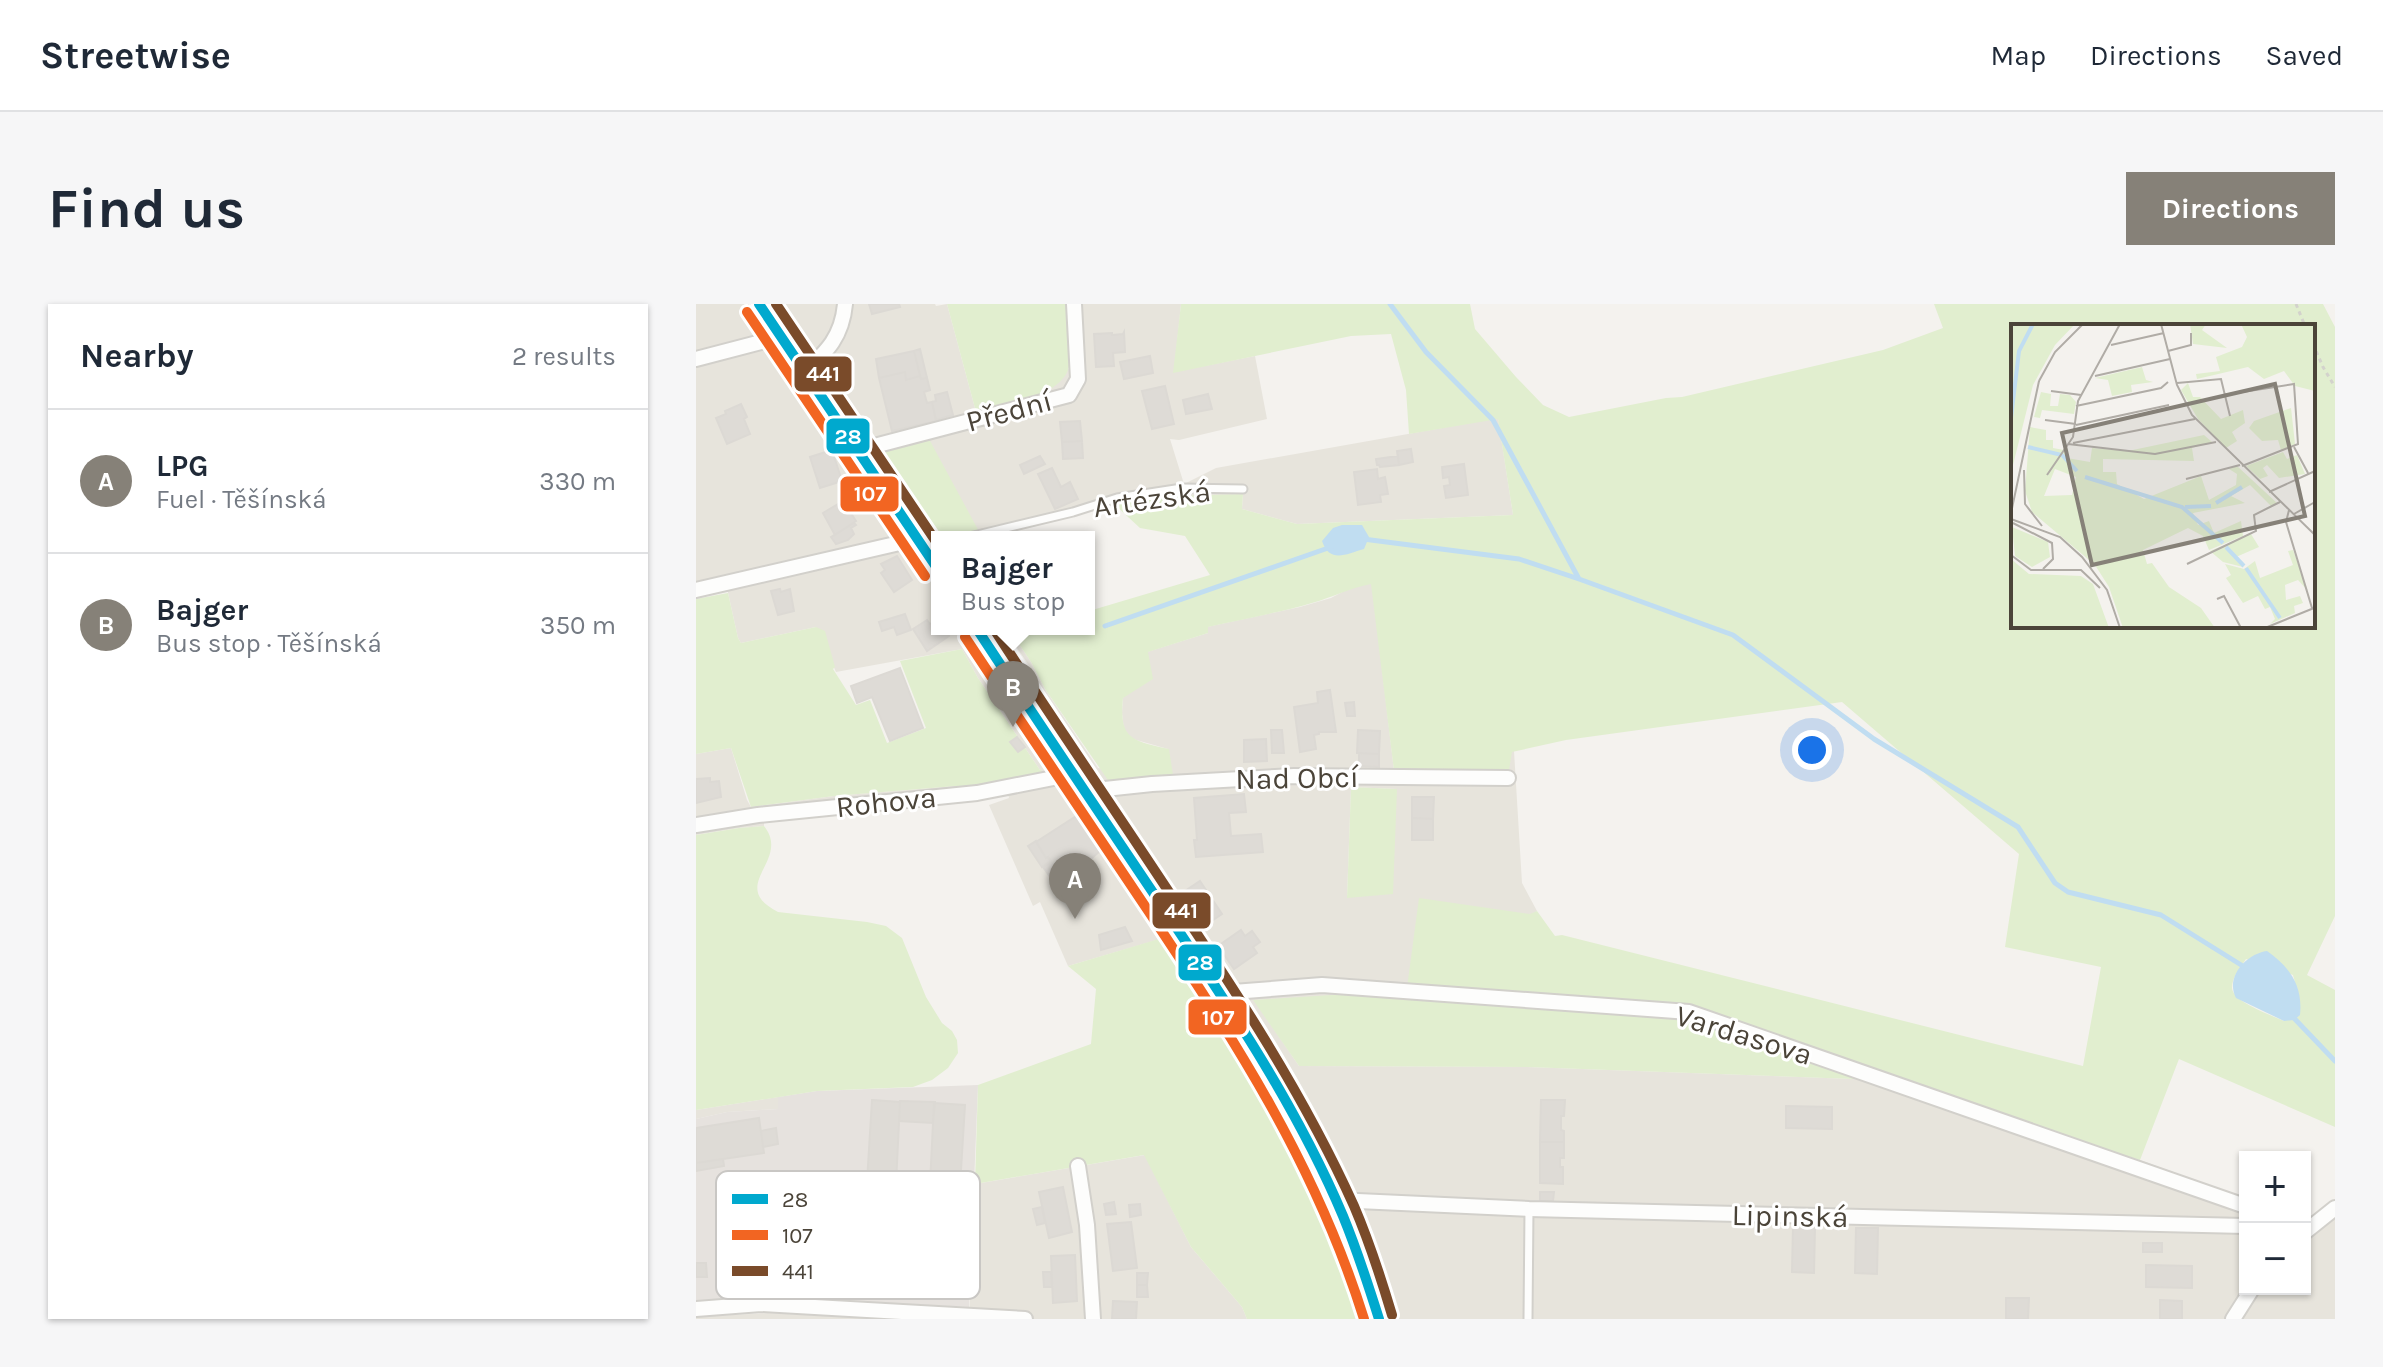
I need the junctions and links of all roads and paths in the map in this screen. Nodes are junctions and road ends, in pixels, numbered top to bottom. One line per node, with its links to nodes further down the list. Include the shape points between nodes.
1 (759, 304): 6 (main road)
2 (845, 304): 9 (street, via 835,341)
3 (1074, 304): 11 (street, Přední, via 1078,379 1069,395)
4 (2296, 304): 5 (path)
5 (2304, 324)
6 (780, 337): 8 (street); 9 (main road)
7 (2315, 349): 10 (path)
8 (696, 359)
9 (804, 373): 11 (main road)
10 (2335, 387)
11 (859, 450): 14 (main road)
12 (1243, 489): 13 (lane, Artézská, via 1182,488 1117,498)
13 (994, 531)
14 (926, 544): 15 (street)
15 (696, 590)
16 (981, 635): 18 (main road)
17 (1508, 778): 18 (street, Nad Obcí)
18 (1080, 782): 19 (street, Rohova); 20 (main road)
19 (696, 825)
20 (1220, 993): 22 (main road, via 1288,1103); 23 (street, Vardasova, via 1322,985 1689,1012)
21 (1078, 1166): 31 (street)
22 (1336, 1200): 25 (street, Lipinská); 32 (main road)
23 (2239, 1204)
24 (2335, 1208): 26 (street)
25 (1529, 1209): 27 (street, Lipinská); 33 (lane)
26 (2311, 1225)
27 (2239, 1226)
28 (2248, 1295): 34 (street)
29 (696, 1309): 30 (street, via 761,1304)
30 (1025, 1319)
31 (1093, 1319)
32 (1379, 1319)
33 (1528, 1319)
34 (2233, 1319)

